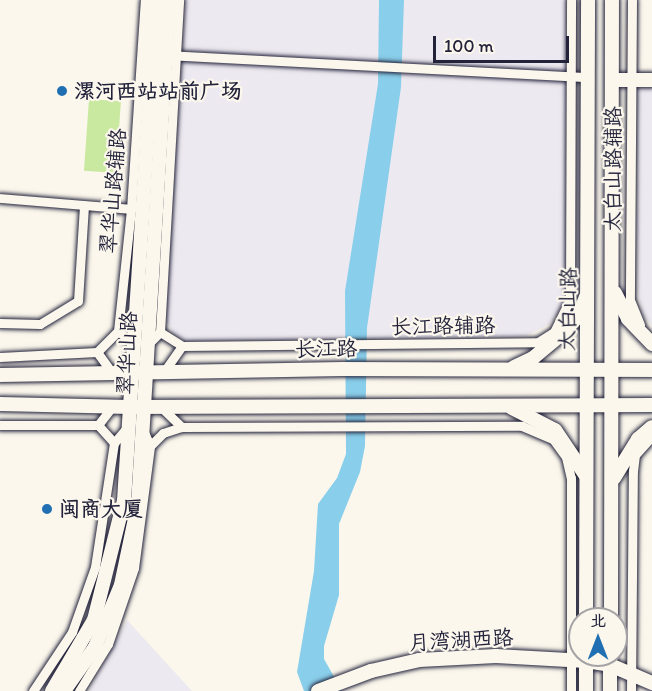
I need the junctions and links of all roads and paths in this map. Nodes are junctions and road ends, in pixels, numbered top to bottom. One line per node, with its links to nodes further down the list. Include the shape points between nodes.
1 (145, 0): 17 (street, 翠华山路辅路)
2 (156, 0): 25 (main road, 翠华山路)
3 (169, 0): 9 (main road, 翠华山路)
4 (179, 0): 9 (street)
5 (571, 0): 10 (street, 太白山路辅路)
6 (588, 0): 11 (main road, 太白山路)
7 (612, 0): 12 (main road)
8 (632, 0): 13 (street, 太白山路辅路)
9 (171, 55): 10 (street); 22 (street); 26 (main road, 翠华山路)
10 (572, 76): 11 (street); 23 (street, 太白山路辅路, via 570,299)
11 (588, 77): 19 (main road, 太白山路)
12 (613, 80): 13 (main road); 18 (main road)
13 (632, 80): 14 (main road); 24 (street, 太白山路辅路, via 630,300 634,316)
14 (652, 80)
15 (0, 198): 16 (street)
16 (84, 205): 17 (street); 20 (street, via 78,301 40,324)
17 (131, 208): 21 (street, 翠华山路辅路)
18 (613, 288): 24 (main road, via 628,319); 32 (main road)
19 (589, 289): 30 (main road, via 579,315 562,334 533,358); 31 (main road, 太白山路)
20 (0, 323)
21 (118, 331): 25 (street); 28 (street)
22 (160, 332): 26 (street); 27 (street)
23 (554, 332): 27 (street, 长江路辅路, via 538,342)
24 (650, 338)
25 (132, 342): 34 (main road, 翠华山路)
26 (148, 344): 36 (main road, 翠华山路)
27 (182, 346): 37 (street)
28 (97, 352): 29 (street); 35 (street)
29 (0, 357)
30 (508, 369): 31 (main road, 长江路); 37 (main road, 长江路)
31 (588, 369): 32 (main road, 长江路); 44 (main road, 太白山路)
32 (613, 370): 33 (main road, 长江路); 40 (main road)
33 (652, 370)
34 (130, 372): 35 (main road, 长江路); 36 (main road, 长江路); 45 (main road, 翠华山路)
35 (112, 373): 38 (main road, 长江路)
36 (146, 373): 37 (main road, 长江路); 46 (main road, 翠华山路)
37 (163, 373)
38 (0, 375)
39 (0, 404): 42 (main road)
40 (614, 405): 41 (main road); 44 (main road); 57 (main road)
41 (652, 405)
42 (113, 406): 45 (main road); 49 (street)
43 (507, 406): 44 (main road); 47 (main road); 56 (main road, via 555,430)
44 (588, 406): 56 (main road, 太白山路)
45 (130, 407): 46 (main road); 50 (main road, 翠华山路)
46 (145, 407): 47 (main road); 52 (main road, 翠华山路)
47 (160, 407): 51 (street)
48 (0, 425): 49 (street)
49 (98, 425): 54 (street)
50 (129, 425): 54 (street); 69 (main road, 翠华山路, via 124,501 109,571 94,620)
51 (182, 427): 55 (street, via 163,433); 58 (street, via 522,426 553,439 566,457 571,478)
52 (143, 428): 55 (street); 70 (main road, 翠华山路, via 138,504 120,585 95,647)
53 (650, 434): 57 (main road, via 638,439); 66 (street, via 635,455 633,471)
54 (114, 443): 68 (street, via 95,567 72,632)
55 (150, 446): 71 (street, via 134,568 108,644)
56 (588, 479): 59 (main road, 太白山路)
57 (613, 480): 60 (main road)
58 (571, 607)
59 (586, 607)
60 (611, 607)
61 (568, 660): 72 (main road, 月湾湖西路, via 496,656 419,660 345,679)
62 (571, 667): 73 (street)
63 (586, 667): 74 (main road)
64 (610, 667): 75 (main road)
65 (620, 667): 66 (main road, 月湾湖西路)
66 (631, 674): 67 (main road, 月湾湖西路); 76 (street)
67 (652, 683)
68 (33, 691)
69 (52, 691)
70 (64, 691)
71 (79, 691)
72 (318, 691)
73 (571, 691)
74 (586, 691)
75 (610, 691)
76 (631, 691)

